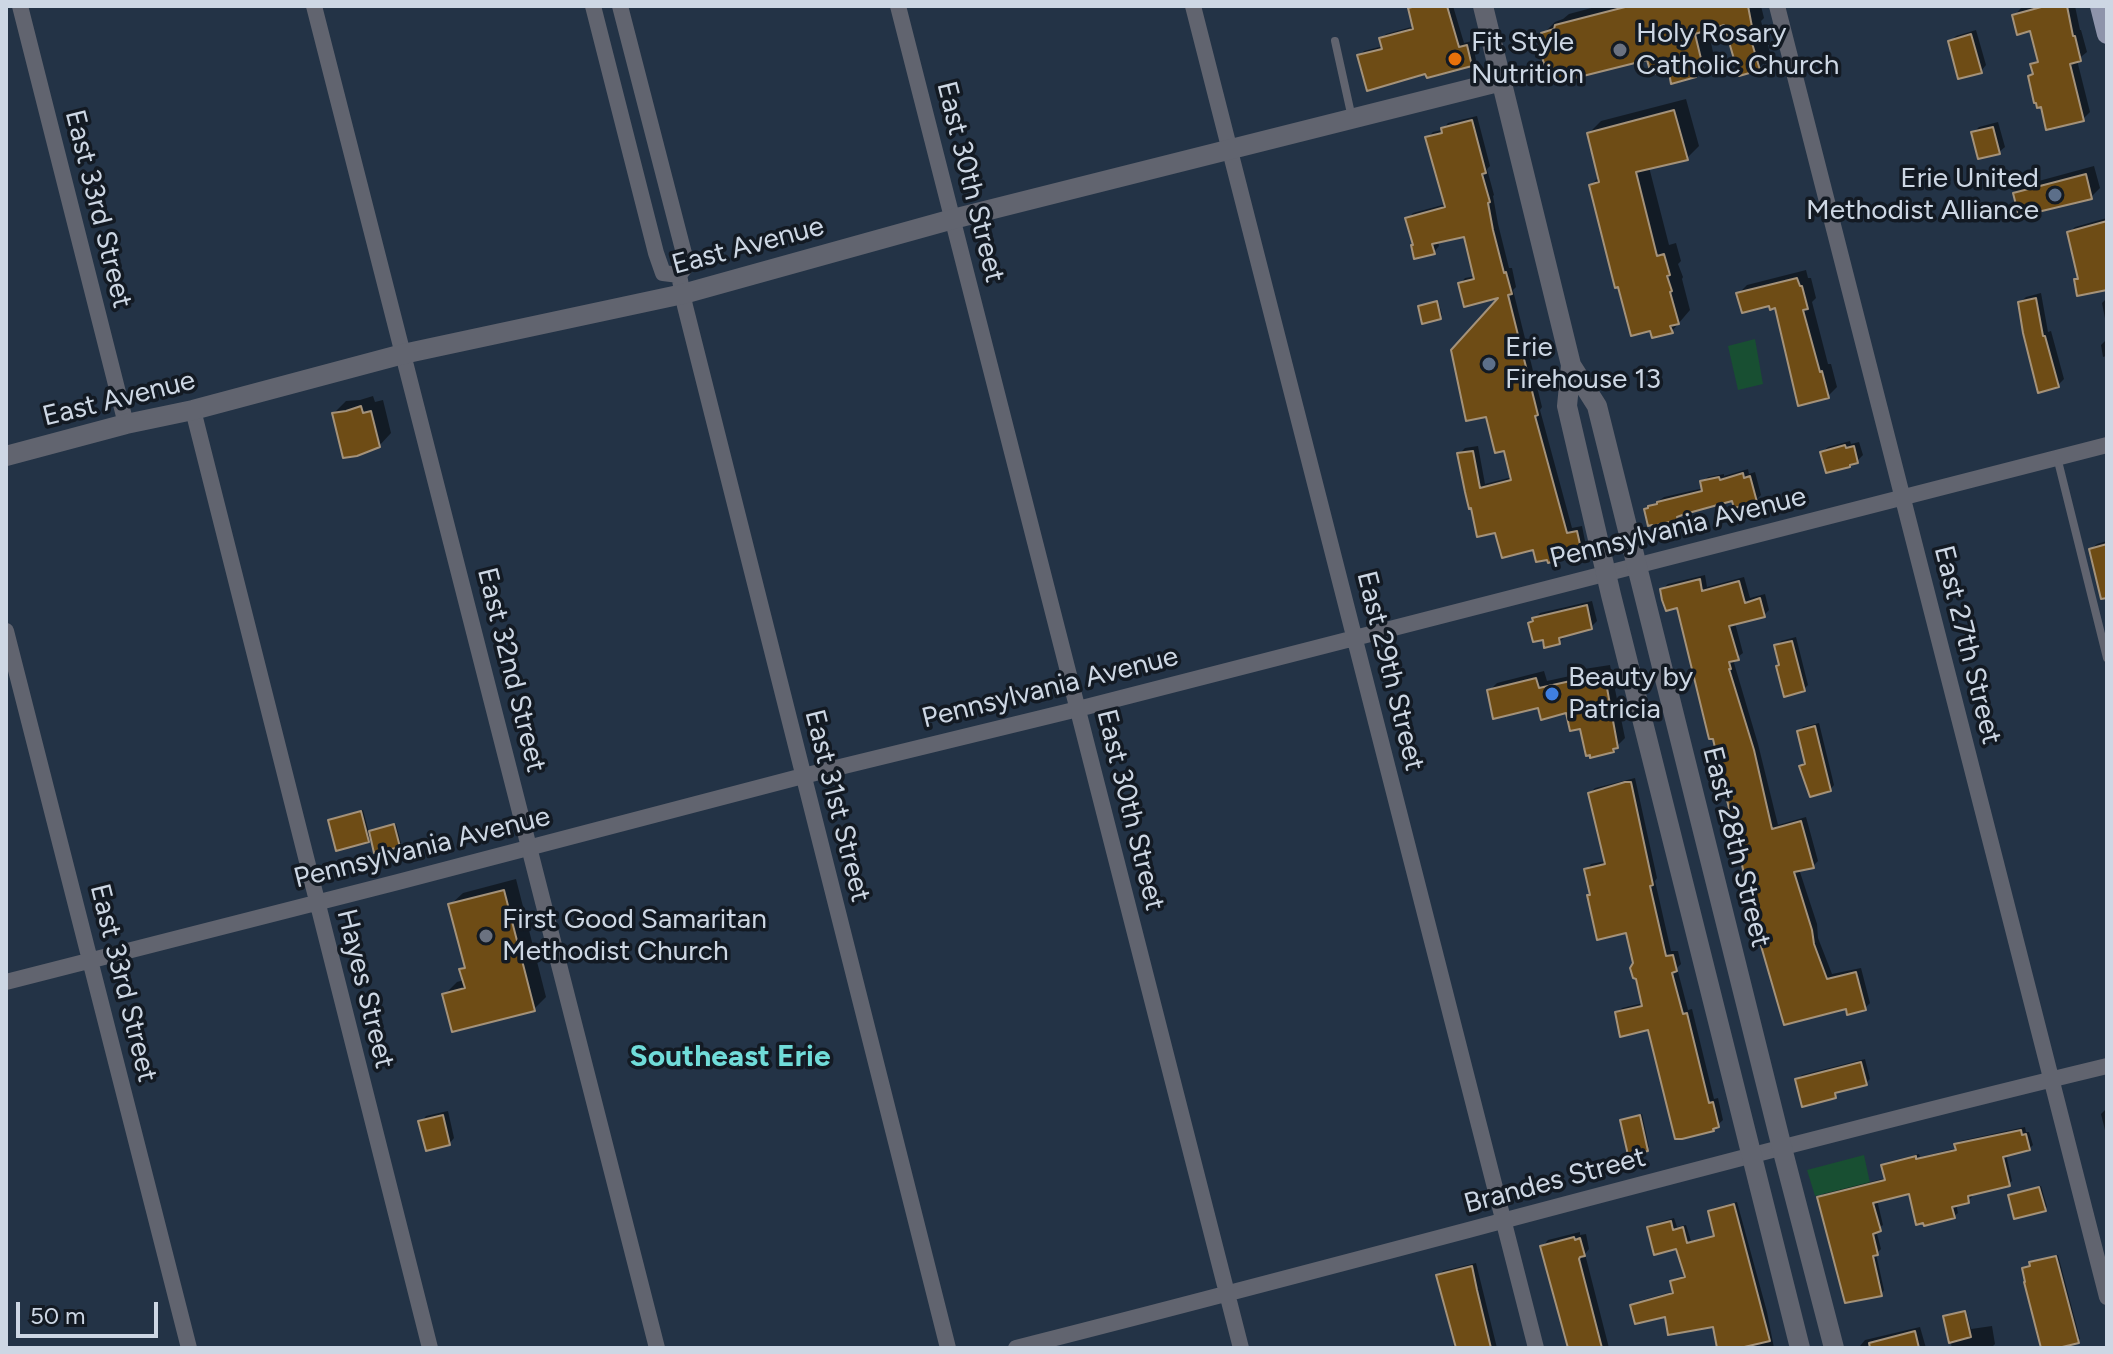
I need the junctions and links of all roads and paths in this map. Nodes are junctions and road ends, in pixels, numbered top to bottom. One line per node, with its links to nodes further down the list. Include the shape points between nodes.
1 (20, 6): 20 (street, East 33rd Street)
2 (314, 6): 17 (street, East 32nd Street)
3 (593, 6): 16 (street, East 31st Street, via 656,253 663,273)
4 (620, 6): 16 (street, East 31st Street, via 687,265)
5 (898, 6): 15 (street, East 30th Street)
6 (1193, 6): 14 (street, East 29th Street)
7 (1483, 6): 12 (street, East 28th Street)
8 (1777, 6): 24 (street, East 27th Street)
9 (2100, 6): 10 (main road)
10 (2107, 34)
11 (1335, 41): 13 (lane)
12 (1502, 81): 13 (street, East Avenue); 18 (street, East 28th Street)
13 (1352, 119): 14 (street, East Avenue)
14 (1229, 150): 15 (street, East Avenue); 28 (street, East 29th Street)
15 (953, 219): 16 (street, East Avenue); 30 (street, East 30th Street)
16 (681, 285): 17 (street, East Avenue); 31 (street, East 31st Street)
17 (403, 354): 19 (street, East Avenue); 32 (street, East 32nd Street)
18 (1571, 365): 25 (street, East 28th Street, via 1597,406); 26 (street, East 28th Street, via 1567,406)
19 (193, 410): 20 (street, East Avenue); 33 (street, Hayes Street)
20 (126, 424): 22 (street, East Avenue)
21 (2107, 445): 23 (street, Pennsylvania Avenue)
22 (6, 456)
23 (2057, 457): 24 (street, Pennsylvania Avenue); 29 (lane)
24 (1902, 497): 25 (street, Pennsylvania Avenue); 37 (street, East 27th Street)
25 (1636, 565): 26 (street, Pennsylvania Avenue); 38 (street, East 28th Street)
26 (1606, 573): 28 (street, Pennsylvania Avenue); 39 (street, East 28th Street)
27 (6, 631): 34 (street, East 33rd Street)
28 (1354, 637): 30 (street, Pennsylvania Avenue); 40 (street, East 29th Street)
29 (2107, 658)
30 (1078, 709): 31 (street, Pennsylvania Avenue); 41 (street, East 30th Street)
31 (803, 776): 32 (street, Pennsylvania Avenue); 46 (street, East 31st Street)
32 (530, 848): 33 (street, Pennsylvania Avenue); 45 (street, East 32nd Street)
33 (317, 903): 34 (street, Pennsylvania Avenue); 44 (street, Hayes Street)
34 (90, 960): 35 (street, Pennsylvania Avenue); 43 (street, East 33rd Street)
35 (6, 982)
36 (2107, 1066): 37 (street, Brandes Street)
37 (2050, 1080): 38 (street, Brandes Street); 42 (street, East 27th Street)
38 (1782, 1148): 39 (street, Brandes Street); 51 (street, East 28th Street)
39 (1751, 1156): 40 (street, Brandes Street); 50 (street, East 28th Street)
40 (1502, 1222): 41 (street, Brandes Street); 49 (street, East 29th Street)
41 (1227, 1295): 47 (street, Brandes Street); 48 (street, East 30th Street)
42 (2107, 1297)
43 (189, 1348)
44 (430, 1348)
45 (657, 1348)
46 (948, 1348)
47 (1016, 1348)
48 (1241, 1348)
49 (1536, 1348)
50 (1800, 1348)
51 (1834, 1348)

